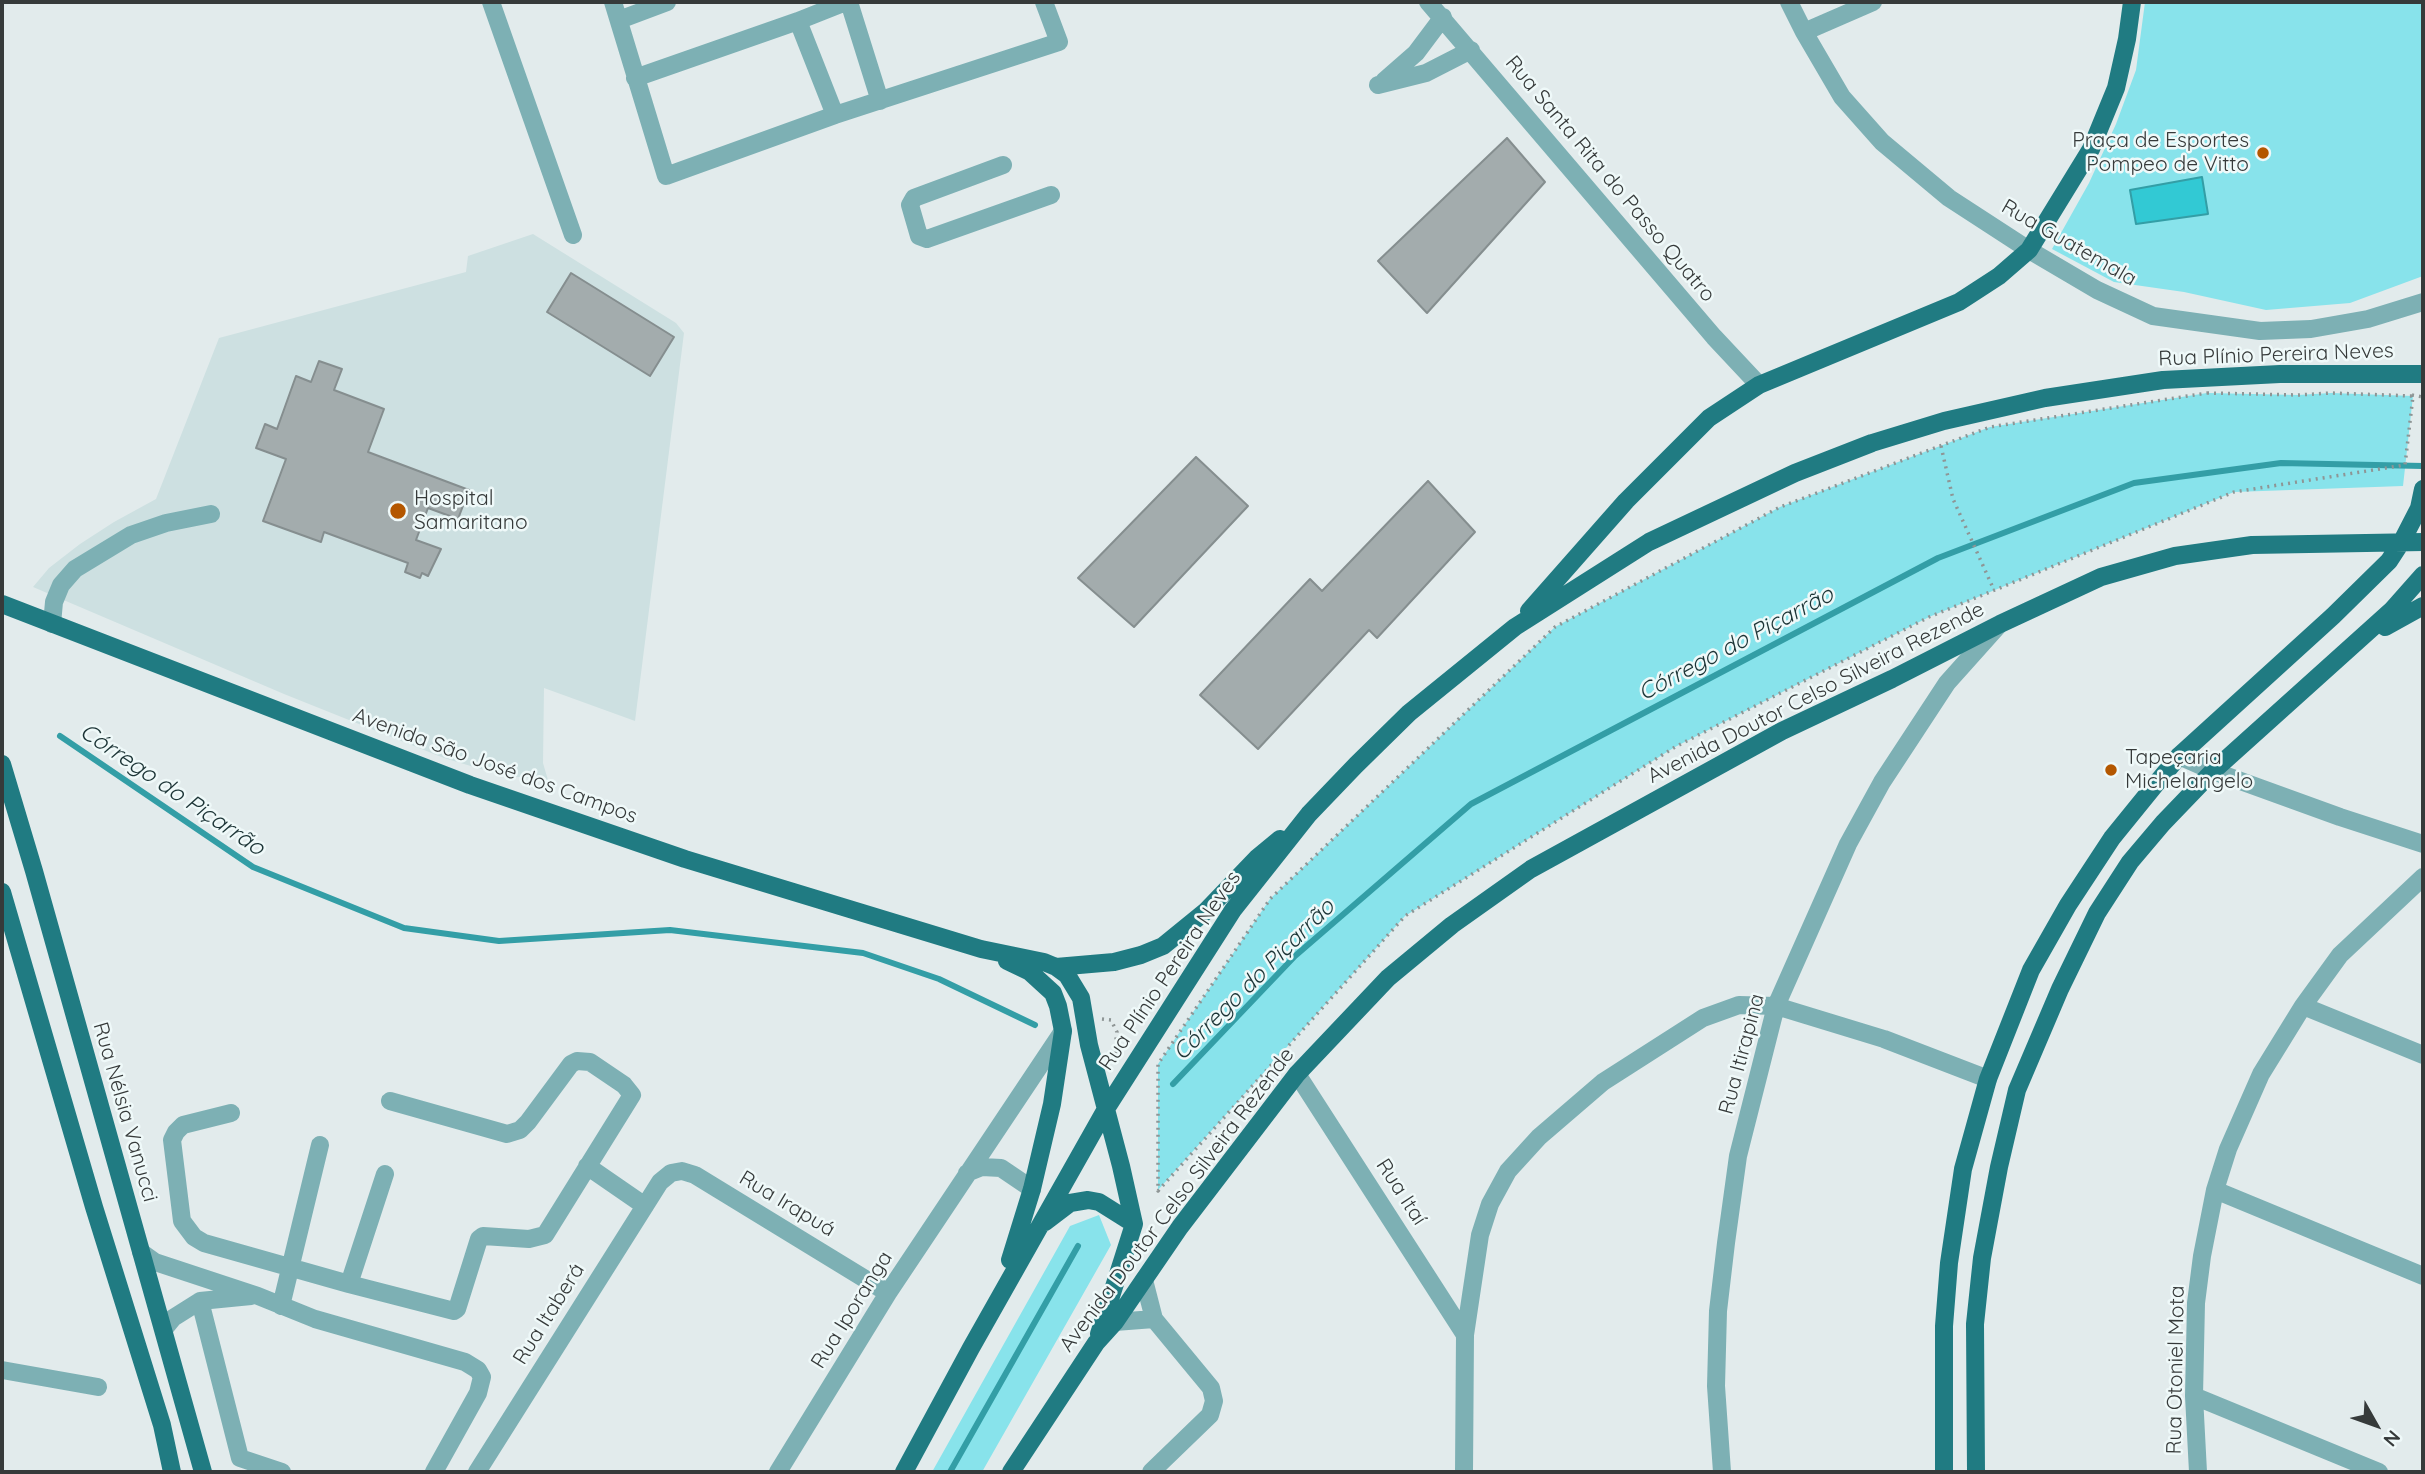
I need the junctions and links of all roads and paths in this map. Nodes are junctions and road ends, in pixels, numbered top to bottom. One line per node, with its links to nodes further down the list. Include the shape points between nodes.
1 (491, 2): 20 (street)
2 (613, 2): 11 (street)
3 (667, 2): 11 (street)
4 (848, 2): 12 (street); 16 (street)
5 (1044, 2): 16 (street, via 1059,42)
6 (1430, 2): 10 (street, Rua Santa Rita do Passo Quatro)
7 (1789, 2): 13 (street, Rua Guatemala)
8 (1873, 2): 13 (street)
9 (2132, 2): 21 (main road, via 2116,88 2096,137)
10 (1443, 17): 14 (street, Rua Santa Rita do Passo Quatro); 14 (street, via 1403,67 1378,85 1426,73)
11 (618, 20): 15 (street)
12 (799, 21): 15 (street); 17 (street)
13 (1804, 32): 21 (street, Rua Guatemala, via 1842,97 1882,142 1949,198)
14 (1471, 50): 24 (street, Rua Santa Rita do Passo Quatro)
15 (635, 78): 17 (street, via 666,176)
16 (880, 101): 17 (street)
17 (835, 115)
18 (1003, 164): 19 (street, via 911,201 919,236 927,239)
19 (1051, 195)
20 (573, 235)
21 (2029, 250): 22 (street, Rua Guatemala, via 2153,316 2260,331 2311,329 2368,319); 24 (main road, via 1959,302)
22 (2423, 302)
23 (2423, 374): 45 (main road, Rua Plínio Pereira Neves, via 2163,380 2045,398 1944,421 1795,473 1649,542)
24 (1759, 385): 45 (main road, via 1709,418 1626,501)
25 (2252, 388): 27 (path)
26 (2358, 388): 28 (path)
27 (2191, 389)
28 (2413, 396): 29 (path); 32 (path, via 2207,393 1990,427); 38 (path, via 2405,465 2234,492)
29 (2423, 397)
30 (2019, 416): 31 (path)
31 (1954, 434)
32 (1941, 446): 38 (path, via 1953,499); 38 (path, via 1780,507 1546,636 1270,899 1158,1064 1158,1191 1405,916 1675,747 1929,617)
33 (2423, 490): 35 (main road)
34 (211, 514): 42 (street, via 131,535 75,569 61,585)
35 (2402, 541): 36 (main road, Avenida Doutor Celso Silveira Rezende); 44 (main road, Avenida Doutor Celso Silveira Rezende, via 2252,545 2175,556 2101,577); 47 (main road, via 2361,591)
36 (2423, 542)
37 (2423, 575): 46 (main road)
38 (1994, 590)
39 (2423, 606): 46 (main road)
40 (6, 611): 42 (main road, Avenida São José dos Campos)
41 (1560, 617): 43 (path)
42 (52, 624): 54 (main road, Avenida São José dos Campos, via 470,785 685,859)
43 (1550, 624)
44 (2000, 624): 56 (street, Rua Itirapina, via 1947,683 1882,782 1848,844); 62 (main road, Avenida Doutor Celso Silveira Rezende, via 1782,731 1531,869 1388,978)
45 (1515, 626): 50 (main road, Rua Plínio Pereira Neves, via 1409,713)
46 (2351, 647): 49 (main road)
47 (2179, 756): 49 (street); 63 (main road, via 2112,838 2067,905 2031,970)
48 (2, 764): 77 (main road, Rua Nélsia Vanucci)
49 (2213, 771): 51 (street); 108 (main road, via 2130,862 2097,912 2017,1090 1980,1271 1975,1324)
50 (1309, 814): 55 (main road, via 1163,946 1114,962); 61 (main road, Rua Plínio Pereira Neves, via 1233,909)
51 (2423, 844)
52 (2423, 877): 57 (street, Rua Otoniel Mota, via 2340,955)
53 (2, 892): 96 (main road, via 162,1425)
54 (981, 949): 55 (main road, Avenida São José dos Campos); 59 (main road, Avenida São José dos Campos, via 1044,983 1053,993)
55 (1056, 967): 58 (main road, via 1076,986)
56 (1776, 1006): 63 (street, via 1884,1039); 90 (street, via 1739,1005 1703,1018 1603,1082 1539,1137 1508,1171 1490,1204 1480,1235); 106 (street, Rua Itirapina, via 1738,1156 1724,1256 1716,1386)
57 (2303, 1006): 60 (street); 73 (street, Rua Otoniel Mota, via 2261,1074)
58 (1086, 1020): 61 (path, via 1111,1020 1117,1032 1117,1061); 65 (main road)
59 (1063, 1031): 70 (street, Rua Iporanga); 72 (main road, Avenida São José dos Campos)
60 (2423, 1055)
61 (1132, 1068): 65 (main road, Rua Plínio Pereira Neves)
62 (1297, 1074): 80 (main road, Avenida Doutor Celso Silveira Rezende); 90 (street, Rua Itaí)
63 (1988, 1079): 107 (main road, via 1963,1169 1949,1263)
64 (390, 1101): 68 (street, via 507,1135 520,1130 571,1064 584,1060 632,1095)
65 (1106, 1109): 75 (main road); 76 (main road, Rua Plínio Pereira Neves)
66 (231, 1113): 78 (street, via 183,1125 172,1140 182,1222 204,1242)
67 (320, 1145): 78 (street)
68 (587, 1166): 74 (street); 81 (street, via 545,1235 479,1239 454,1311)
69 (385, 1174): 81 (street)
70 (967, 1174): 72 (street, via 982,1167 1001,1168); 82 (street, Rua Iporanga)
71 (660, 1182): 74 (street, Rua Itaberá); 82 (street, Rua Irapuá, via 681,1171 695,1175)
72 (1032, 1189): 87 (main road, Avenida São José dos Campos)
73 (2215, 1190): 79 (street); 94 (street, Rua Otoniel Mota, via 2196,1303)
74 (645, 1206): 100 (street, Rua Itaberá)
75 (1134, 1224): 76 (main road, via 1088,1200 1070,1203); 91 (main road)
76 (1040, 1225): 87 (main road, Rua Plínio Pereira Neves)
77 (141, 1252): 83 (street, via 155,1262); 89 (main road, Rua Nélsia Vanucci)
78 (291, 1266): 81 (street); 85 (street)
79 (2423, 1276)
80 (1144, 1280): 86 (street); 88 (main road, Avenida Doutor Celso Silveira Rezende)
81 (349, 1284)
82 (888, 1293): 101 (street, Rua Iporanga)
83 (258, 1296): 84 (street); 85 (street)
84 (200, 1301): 89 (street); 95 (street)
85 (281, 1306): 99 (street, via 465,1362 478,1370 482,1377 478,1393)
86 (1154, 1319): 88 (street); 104 (street, via 1210,1388 1214,1401 1210,1415)
87 (987, 1320): 102 (main road, Rua Plínio Pereira Neves)
88 (1115, 1322): 91 (main road, Avenida Doutor Celso Silveira Rezende)
89 (164, 1329): 97 (main road, Rua Nélsia Vanucci)
90 (1465, 1335): 105 (street)
91 (1096, 1343): 103 (main road, Avenida Doutor Celso Silveira Rezende)
92 (2, 1370): 93 (street)
93 (98, 1387)
94 (2194, 1396): 109 (street, Rua Otoniel Mota); 110 (street)
95 (243, 1465): 98 (street)
96 (172, 1472)
97 (203, 1472)
98 (282, 1472)
99 (434, 1472)
100 (477, 1472)
101 (778, 1472)
102 (904, 1472)
103 (1011, 1472)
104 (1151, 1472)
105 (1464, 1472)
106 (1722, 1472)
107 (1944, 1472)
108 (1976, 1472)
109 (2198, 1472)
110 (2379, 1472)

